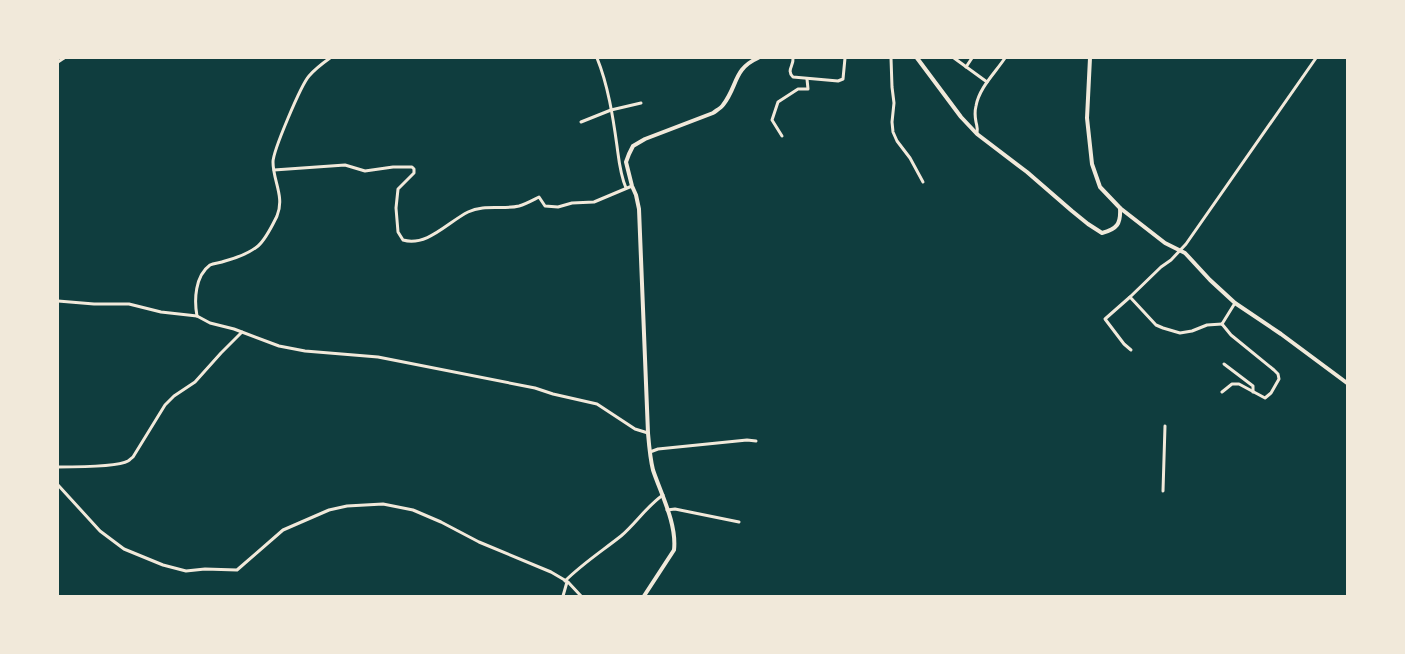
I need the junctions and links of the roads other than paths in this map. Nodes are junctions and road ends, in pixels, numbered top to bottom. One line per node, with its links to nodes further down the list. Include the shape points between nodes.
1 (64, 58): 14 (street)
2 (330, 58): 23 (street, via 309,76 302,88 274,155)
3 (597, 58): 19 (street)
4 (758, 58): 25 (street, via 748,62 742,69 723,105 714,113 633,146 626,162)
5 (793, 58): 16 (street, via 790,70 792,76)
6 (845, 58): 16 (street, via 843,79)
7 (891, 58): 24 (street, via 893,132)
8 (917, 58): 21 (street, via 961,117)
9 (954, 58): 15 (street)
10 (972, 58): 15 (street)
11 (1005, 58): 17 (street)
12 (1090, 58): 27 (street, via 1087,118 1092,164 1100,187)
13 (1316, 58): 28 (street)
14 (58, 62)
15 (966, 67): 17 (street)
16 (807, 79): 22 (street, via 808,88 798,89 778,102 772,120)
17 (987, 82): 21 (street, via 976,106)
18 (640, 102): 19 (street)
19 (611, 110): 20 (street); 26 (street, via 619,167)
20 (581, 122)
21 (977, 134): 27 (street, via 1072,212 1102,233 1117,226)
22 (782, 136)
23 (274, 170): 26 (street, via 345,165 365,171 412,167 414,173 398,189 396,208 398,232 403,240 410,242 426,238 473,210 520,206 539,197 545,206 558,207 572,203 594,202); 32 (street, via 280,202 266,236 258,246 244,255 211,265 203,274 196,292)
24 (923, 182)
25 (632, 186): 26 (street); 41 (street, via 639,209)
26 (626, 188)
27 (1120, 208): 28 (street, via 1165,243)
28 (1181, 250): 29 (street); 31 (street)
29 (1130, 297): 33 (street, via 1156,325 1180,333 1207,325); 35 (street, via 1105,319 1124,344)
30 (58, 301): 32 (street, via 130,304 161,312)
31 (1235, 303): 33 (street); 37 (street)
32 (197, 316): 34 (street, via 210,323)
33 (1222, 324): 39 (street, via 1231,335 1278,374 1276,386 1265,398)
34 (242, 332): 41 (street, via 279,346 304,351 378,357 535,388 597,404 635,429); 44 (street, via 195,382 165,405 128,462)
35 (1132, 350)
36 (1224, 364): 39 (street, via 1253,386)
37 (1347, 383)
38 (1222, 392): 39 (street, via 1232,384 1239,384)
39 (1253, 392)
40 (1165, 426): 46 (street)
41 (648, 433): 43 (street)
42 (756, 441): 43 (street, via 658,449)
43 (650, 452): 47 (street, via 653,469)
44 (58, 467)
45 (58, 485): 50 (street, via 100,531 124,549 163,566 186,571 237,570 283,530 329,510 383,504 413,510 479,542 551,572)
46 (1163, 491)
47 (663, 495): 48 (street); 50 (street, via 622,535)
48 (667, 510): 49 (street, via 676,509); 53 (street, via 675,542 674,550)
49 (739, 522)
50 (566, 582): 51 (street); 52 (street)
51 (563, 596)
52 (581, 596)
53 (644, 596)

